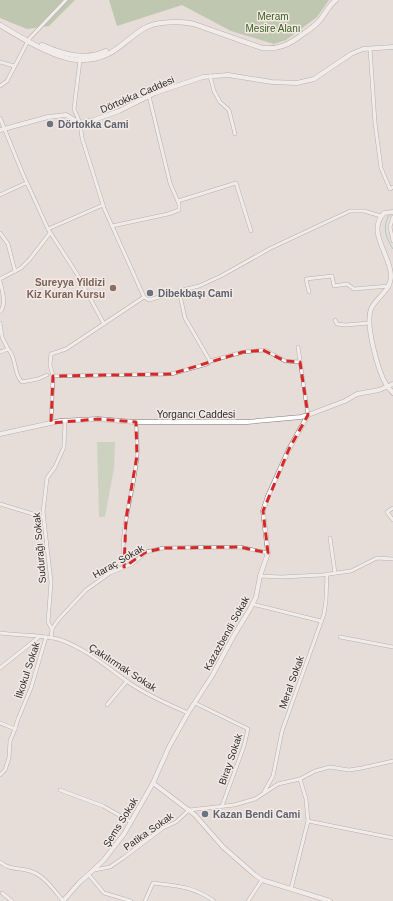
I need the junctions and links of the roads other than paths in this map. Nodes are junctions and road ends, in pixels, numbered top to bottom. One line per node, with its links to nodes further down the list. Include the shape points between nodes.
1 (66, 0): 4 (street)
2 (335, 0): 4 (main road, via 329,3 322,16 309,28 274,48 264,47 187,20 151,22 120,44 98,54 67,55); 7 (main road, via 320,21 291,43 281,47 262,48 190,23 155,24 142,29 109,54)
3 (0, 24): 4 (main road)
4 (28, 40): 7 (main road, via 56,55); 9 (street)
5 (393, 47): 6 (street, Dörtokka Caddesi)
6 (370, 49): 10 (street, Dörtokka Caddesi, via 351,54 314,79 297,83 228,75); 18 (street, via 381,168 390,189)
7 (80, 60): 14 (street, via 74,109)
8 (0, 62): 9 (street)
9 (14, 66): 11 (street, via 6,81)
10 (210, 76): 12 (street, Dörtokka Caddesi, via 203,76); 16 (street, via 220,102 229,110)
11 (0, 86)
12 (149, 96): 14 (street, Dörtokka Caddesi, via 119,111); 20 (street, via 170,183)
13 (0, 118): 15 (street)
14 (80, 123): 15 (street, via 66,115); 21 (street, via 82,138)
15 (2, 129): 17 (street)
16 (235, 134)
17 (26, 183): 19 (street); 26 (street)
18 (393, 187)
19 (0, 195)
20 (178, 201): 25 (street, via 179,210); 27 (street, via 236,183)
21 (103, 205): 25 (street); 26 (street)
22 (393, 212): 23 (street)
23 (381, 216): 33 (street, via 377,230 390,267); 34 (street, via 364,211 350,211 271,248 221,276 199,286)
24 (393, 217): 30 (street, via 390,226)
25 (112, 226): 36 (street)
26 (48, 229): 29 (street)
27 (251, 231)
28 (0, 232): 31 (street, via 8,244)
29 (50, 233): 31 (street, via 30,259); 41 (street, via 77,274)
30 (393, 241)
31 (15, 270): 32 (street)
32 (0, 280): 37 (street, via 3,303)
33 (389, 286): 35 (street, via 354,289 347,284 334,286 332,276 306,279); 39 (street, via 371,308)
34 (179, 291): 36 (street, via 149,300); 45 (street, via 185,318)
35 (308, 292)
36 (144, 298): 41 (street)
37 (0, 312)
38 (335, 320): 39 (street, via 337,324 346,325)
39 (369, 323): 50 (street)
40 (0, 324): 43 (street, via 2,337)
41 (104, 324): 48 (street, via 66,349 51,354 50,366)
42 (298, 347): 46 (street)
43 (8, 349): 44 (street); 47 (street, via 20,380 25,382)
44 (0, 352)
45 (210, 361): 46 (street, via 262,350 285,361); 48 (street, via 170,374)
46 (300, 362): 52 (street)
47 (47, 375)
48 (53, 376): 55 (street)
49 (393, 384): 50 (street, Yorgancı Caddesi)
50 (387, 387): 51 (street); 52 (street, Yorgancı Caddesi, via 357,394)
51 (393, 392)
52 (308, 415): 54 (street, Yorgancı Caddesi, via 247,422); 62 (street, Kazazbendi Sokak, via 289,449 263,511)
53 (65, 421): 54 (street, Yorgancı Caddesi, via 98,419); 55 (street, Yorgancı Caddesi); 59 (street, Sudurağı Sokak, via 64,447 48,478)
54 (136, 422): 64 (street, via 137,456 126,520 122,556)
55 (51, 423): 56 (street, Yorgancı Caddesi)
56 (0, 434)
57 (0, 504): 59 (street)
58 (393, 508): 60 (street, via 387,512)
59 (43, 517): 70 (street, Sudurağı Sokak, via 50,582 48,622)
60 (393, 520)
61 (330, 538): 65 (street)
62 (268, 553): 64 (street, Haraç Sokak, via 240,548 164,548 146,552 132,564); 67 (street, Kazazbendi Sokak)
63 (393, 559): 65 (street, via 377,558 352,570)
64 (124, 567): 70 (street, Haraç Sokak, via 110,573 86,590)
65 (335, 573): 66 (street)
66 (327, 574): 67 (street); 69 (street, Meral Sokak, via 326,600)
67 (260, 576): 68 (street, Kazazbendi Sokak)
68 (252, 604): 69 (street); 79 (street, Kazazbendi Sokak)
69 (321, 621): 89 (street, Meral Sokak, via 282,731 273,776)
70 (52, 628): 75 (street)
71 (0, 633): 72 (street, Çakılırmak Sokak)
72 (39, 637): 73 (street, Çakılırmak Sokak); 77 (street)
73 (46, 637): 75 (street, Çakılırmak Sokak); 83 (street, İlkokul Sokak)
74 (340, 637): 76 (street)
75 (51, 638): 78 (street, Çakılırmak Sokak, via 83,651)
76 (393, 647)
77 (0, 668)
78 (127, 681): 80 (street); 81 (street, Çakılırmak Sokak, via 141,691)
79 (194, 703): 81 (street, Kazazbendi Sokak); 90 (street, Biray Sokak, via 248,729)
80 (107, 705)
81 (188, 713): 87 (street, Kazazbendi Sokak, via 168,747)
82 (0, 723): 83 (street)
83 (16, 729): 85 (street, İlkokul Sokak, via 10,741 5,770)
84 (393, 761): 86 (street, via 349,770 330,767)
85 (0, 774)
86 (300, 779): 89 (street, via 278,784); 92 (street)
87 (153, 783): 91 (street); 93 (street, Şems Sokak)
88 (60, 790): 93 (street, via 104,806)
89 (263, 794): 90 (street, via 255,799)
90 (222, 806): 91 (street)
91 (189, 810): 96 (street, Patika Sokak, via 176,822 163,828 123,858 110,866); 98 (street, via 223,847)
92 (308, 821): 94 (street); 99 (street)
93 (131, 822): 96 (street, Şems Sokak)
94 (393, 838)
95 (0, 862): 102 (street, via 11,868 30,870 43,878)
96 (94, 870): 97 (street, Şems Sokak)
97 (89, 875): 102 (street, Şems Sokak); 103 (street, via 104,893)
98 (262, 880): 99 (street); 106 (street)
99 (291, 889): 107 (street)
100 (2, 893): 101 (street)
101 (12, 901)
102 (63, 901)
103 (131, 901)
104 (145, 901): 105 (street, via 153,883 190,888)
105 (214, 901)
106 (248, 901)
107 (330, 901)

